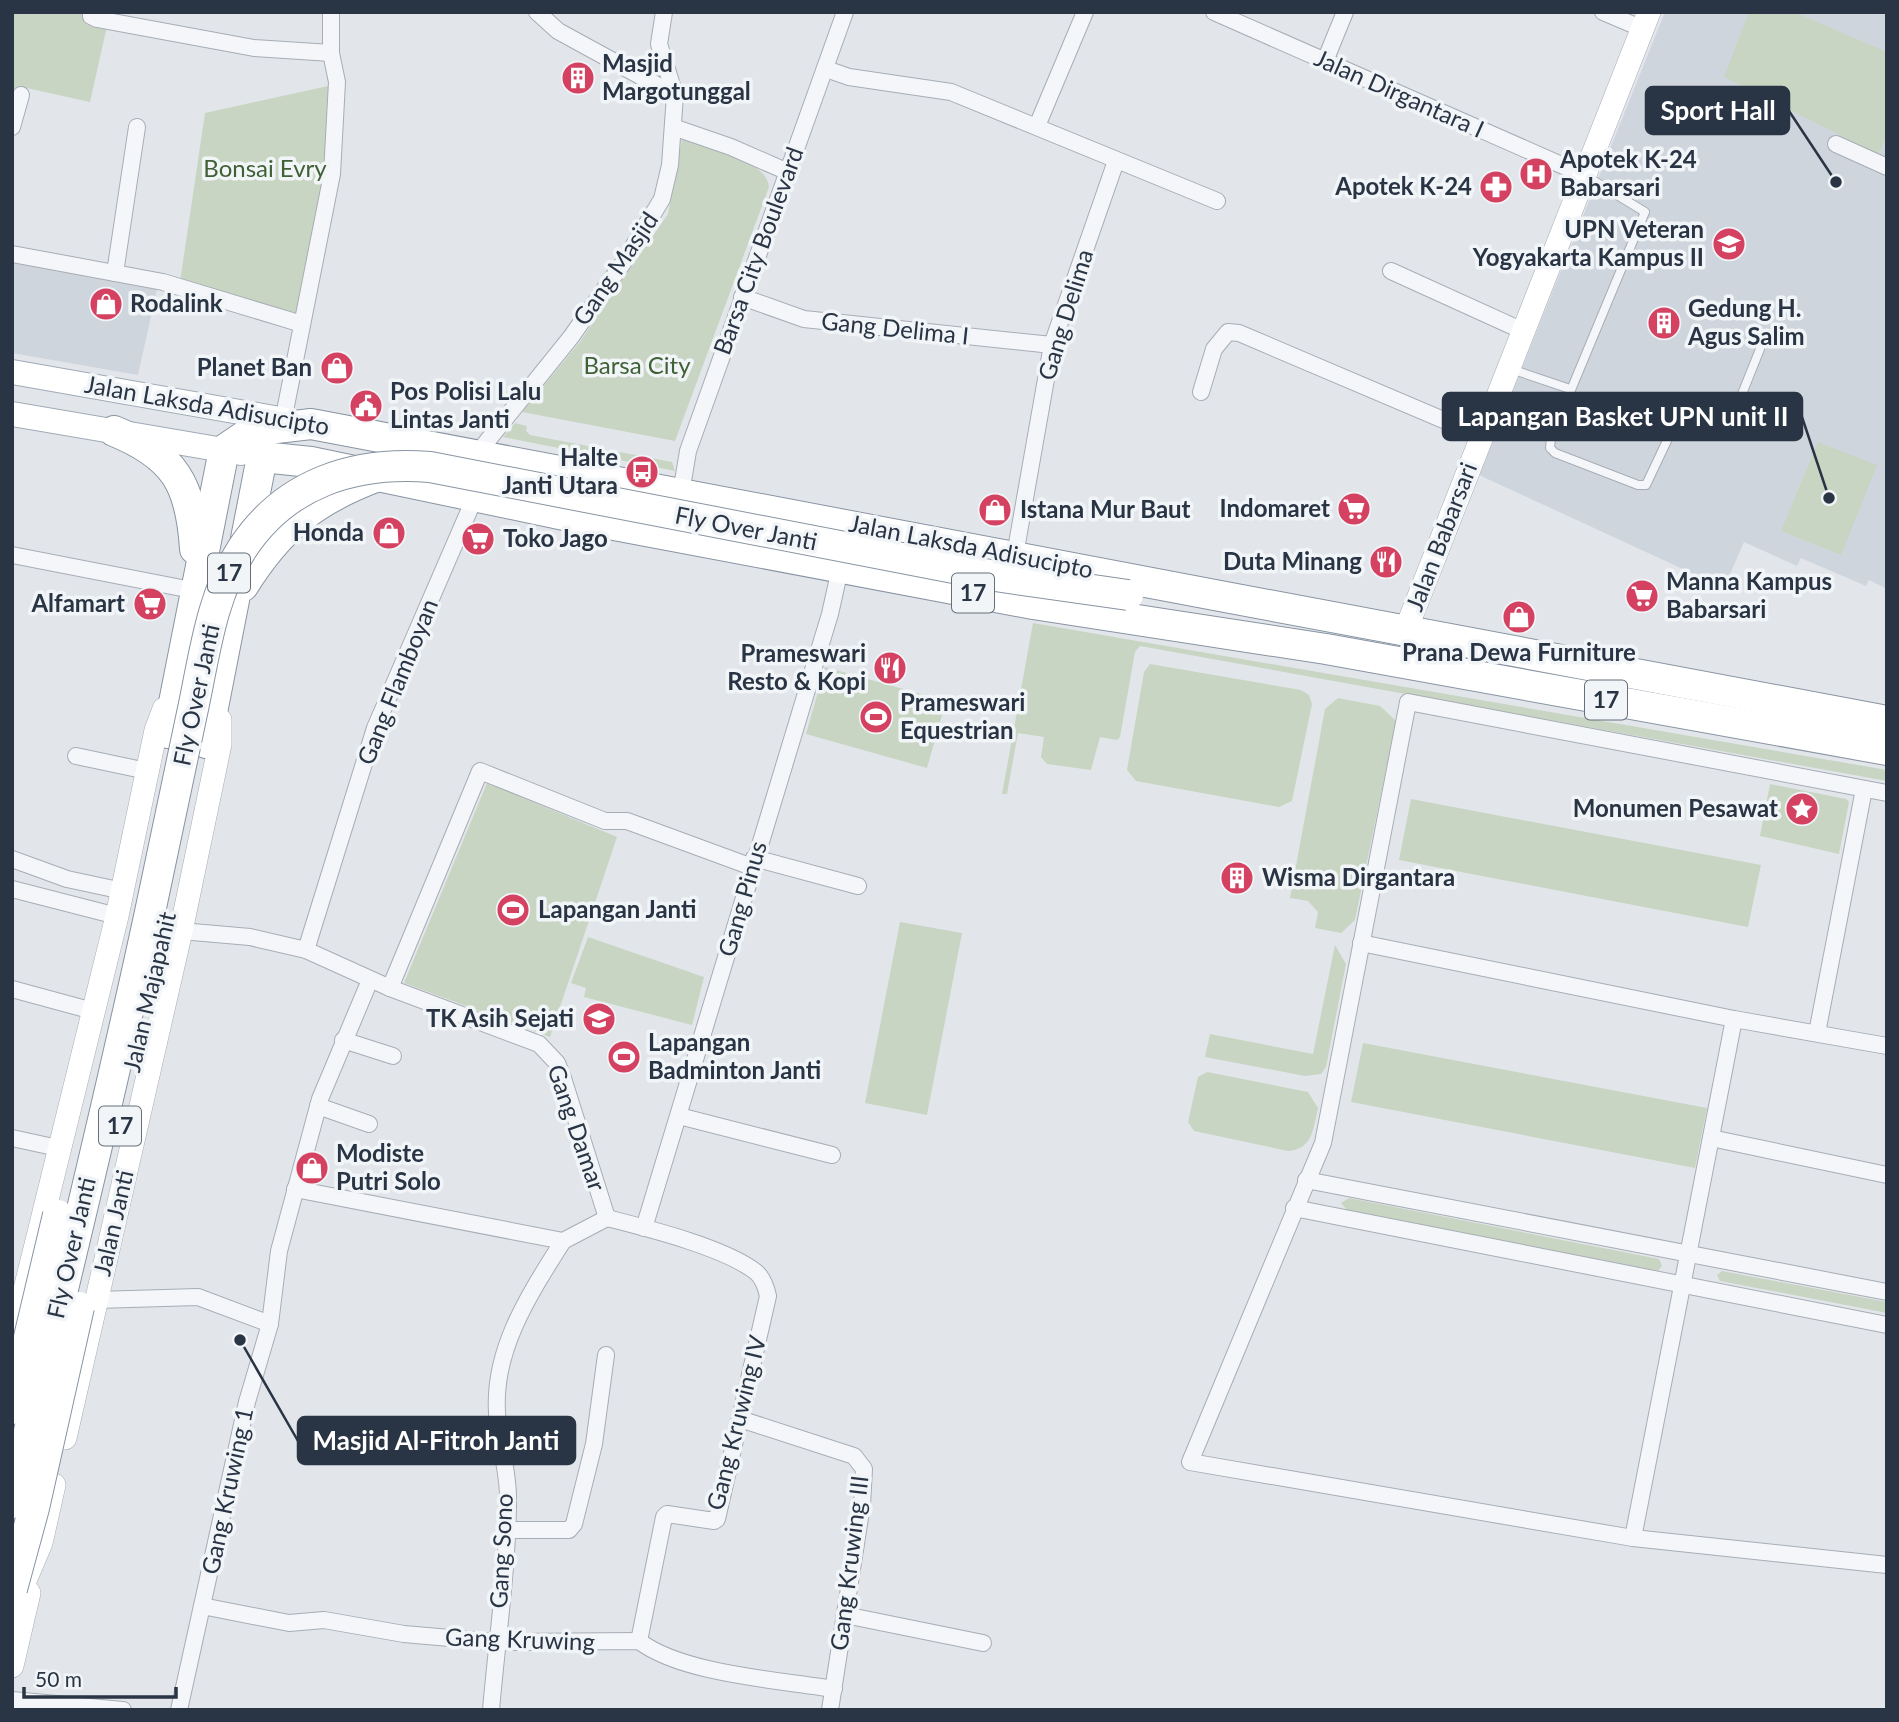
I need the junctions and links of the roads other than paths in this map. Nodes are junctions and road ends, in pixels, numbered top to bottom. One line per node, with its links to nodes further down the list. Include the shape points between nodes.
1 (91, 12): 11 (street, via 97,19 254,48)
2 (331, 12): 11 (street)
3 (537, 12): 14 (street, via 558,31)
4 (664, 12): 14 (street, Gang Masjid, via 659,44)
5 (845, 12): 13 (street, Barsa City Boulevard)
6 (1085, 12): 16 (street)
7 (1214, 12): 12 (street, Jalan Dirgantara I)
8 (1345, 12): 12 (street)
9 (1603, 12): 10 (street)
10 (1646, 21): 24 (street, Jalan Babarsari)
11 (331, 53): 30 (street, via 337,82 332,174)
12 (1325, 61): 24 (street, Jalan Dirgantara I)
13 (826, 69): 16 (street, via 849,77 951,92); 23 (street, Barsa City Boulevard)
14 (675, 94): 19 (street, Gang Masjid)
15 (21, 95): 17 (street)
16 (1037, 126): 21 (street)
17 (12, 127)
18 (138, 127): 28 (street)
19 (673, 127): 23 (street); 44 (street, Gang Masjid, via 665,188 653,216 571,337)
20 (1836, 144): 22 (street)
21 (1116, 161): 25 (street); 32 (street, Gang Delima)
22 (1887, 167)
23 (788, 172): 29 (street, Barsa City Boulevard)
24 (1584, 175): 31 (street, Jalan Babarsari); 37 (lane, via 1645,212)
25 (1217, 201)
26 (12, 254): 28 (street)
27 (1391, 271): 31 (street)
28 (115, 273): 30 (street, via 163,282)
29 (743, 297): 32 (street, Gang Delima I, via 804,319); 47 (street, Barsa City Boulevard, via 688,451)
30 (302, 324): 40 (street)
31 (1523, 331): 34 (street, Jalan Babarsari)
32 (1052, 345): 51 (street, Gang Delima)
33 (1760, 349): 37 (lane, via 1732,419 1726,423 1682,409 1646,485 1550,448)
34 (1508, 368): 37 (lane); 42 (street, Jalan Babarsari)
35 (12, 372): 40 (main road, Jalan Laksda Adisucipto)
36 (12, 382): 40 (main road, Jalan Laksda Adisucipto)
37 (1570, 389)
38 (1201, 392): 42 (street, via 1214,349 1228,332 1239,333)
39 (12, 414): 41 (main road, Jalan Laksda Adisucipto)
40 (270, 429): 43 (highway); 44 (highway, Jalan Laksda Adisucipto / 17); 45 (highway, Jalan Laksda Adisucipto / 17, via 281,456); 54 (highway, 17)
41 (114, 431): 43 (main road, Jalan Laksda Adisucipto); 53 (highway, via 157,452 179,478 192,510)
42 (1481, 436): 56 (street, Jalan Babarsari)
43 (224, 450): 53 (highway, Jalan Majapahit / 17)
44 (476, 455): 46 (highway, Jalan Laksda Adisucipto / 17)
45 (381, 475): 48 (highway, Jalan Laksda Adisucipto / 17); 54 (highway, 17, via 293,522 265,552)
46 (631, 484): 47 (highway, Jalan Laksda Adisucipto / 17); 49 (highway, via 527,473 514,475 509,487 532,501)
47 (681, 493): 51 (highway, Jalan Laksda Adisucipto / 17)
48 (475, 497): 49 (highway, Jalan Laksda Adisucipto / 17); 73 (street, Gang Flamboyan, via 374,728)
49 (622, 526): 52 (highway, Jalan Laksda Adisucipto / 17)
50 (12, 555): 53 (street)
51 (1015, 555): 55 (highway, Jalan Laksda Adisucipto / 17)
52 (840, 569): 60 (highway, Jalan Laksda Adisucipto / 17, via 1325,649); 66 (street, Gang Pinus)
53 (197, 591): 57 (highway, Jalan Majapahit / 17)
54 (234, 599): 58 (highway, Jalan Majapahit / 17)
55 (1330, 619): 56 (highway, Jalan Laksda Adisucipto / 17); 110 (highway, Fly Over Janti / 17, bridge, via 954,569 430,467 383,465 337,474 311,485 271,513 232,567 211,624 148,925)
56 (1405, 632): 59 (highway, Jalan Laksda Adisucipto / 17)
57 (183, 659): 62 (street, via 156,730); 108 (highway, Jalan Majapahit / 17, bridge, via 129,920)
58 (221, 664): 71 (street, Jalan Janti, via 220,744); 116 (highway, Jalan Majapahit / 17, bridge, via 34,1508)
59 (1887, 721)
60 (1887, 750)
61 (76, 756): 62 (street)
62 (147, 771): 69 (street)
63 (1864, 789): 64 (street); 72 (street, via 1408,702); 79 (street)
64 (1887, 793)
65 (12, 859): 69 (street, via 67,879)
66 (753, 863): 67 (street); 75 (street, via 627,821 605,821 480,771); 86 (street, Gang Pinus)
67 (858, 886)
68 (12, 890): 70 (street)
69 (123, 891): 70 (street)
70 (117, 916): 77 (street)
71 (181, 931): 73 (street, Gang Damar, via 250,937); 84 (street, Jalan Janti)
72 (1361, 943): 78 (street); 93 (street, via 1323,1143)
73 (306, 950): 74 (street, Gang Damar)
74 (370, 980): 75 (street, Gang Damar); 80 (street, Gang Kruwing 1)
75 (390, 988): 96 (street, Gang Damar, via 539,1044 548,1052 562,1074)
76 (12, 989): 77 (street)
77 (93, 1012): 83 (street)
78 (1734, 1019): 79 (street); 89 (street)
79 (1817, 1033): 81 (street)
80 (343, 1040): 82 (street); 85 (street, Gang Kruwing 1)
81 (1887, 1046)
82 (393, 1056)
83 (76, 1082): 84 (street); 90 (street)
84 (143, 1098): 103 (street, Jalan Janti)
85 (318, 1106): 87 (street); 94 (street, Gang Kruwing 1)
86 (679, 1116): 91 (street); 97 (street, Gang Pinus)
87 (369, 1124)
88 (12, 1138): 90 (street)
89 (1712, 1138): 92 (street); 99 (street)
90 (58, 1148): 101 (street)
91 (832, 1155)
92 (1887, 1175)
93 (1306, 1180): 95 (street); 99 (street)
94 (295, 1189): 98 (street); 104 (street, Gang Kruwing 1, via 279,1251)
95 (1294, 1208): 100 (street); 112 (street, via 1190,1462)
96 (607, 1218): 97 (street); 98 (street)
97 (644, 1228): 109 (street, Gang Kruwing IV, via 726,1256 756,1273 765,1284 768,1296)
98 (563, 1241): 111 (street, Gang Sono, via 512,1330 497,1384 499,1441 508,1493)
99 (1690, 1256): 100 (street); 102 (street)
100 (1683, 1287): 105 (street); 112 (street)
101 (18, 1290): 106 (street)
102 (1887, 1292)
103 (96, 1300): 104 (street, via 198,1297); 113 (street, Jalan Janti)
104 (270, 1324): 117 (street, Gang Kruwing 1, via 247,1402)
105 (1887, 1325)
106 (12, 1342)
107 (606, 1354): 111 (street, via 594,1444 574,1524 569,1530)
108 (12, 1409)
109 (740, 1419): 119 (street, Gang Kruwing III, via 861,1461 862,1505); 120 (street, Gang Kruwing IV, via 717,1519 664,1517)
110 (12, 1503)
111 (506, 1530): 121 (street, Gang Sono)
112 (1633, 1538): 115 (street)
113 (41, 1543): 114 (street); 118 (street, Jalan Janti); 123 (street)
114 (12, 1560)
115 (1887, 1565)
116 (12, 1589)
117 (202, 1606): 121 (street, Gang Kruwing, via 289,1623 324,1620 404,1634); 127 (street, Gang Kruwing 1)
118 (12, 1611)
119 (845, 1615): 122 (street); 124 (street, Gang Kruwing III)
120 (639, 1641): 121 (street, Gang Kruwing); 124 (street, Gang Kruwing, via 653,1652 695,1666)
121 (496, 1642): 128 (street, Gang Sono)
122 (984, 1643)
123 (12, 1666)
124 (834, 1689): 129 (street, Gang Kruwing III)
125 (12, 1700): 126 (street)
126 (122, 1710)
127 (179, 1710)
128 (491, 1710)
129 (830, 1710)

